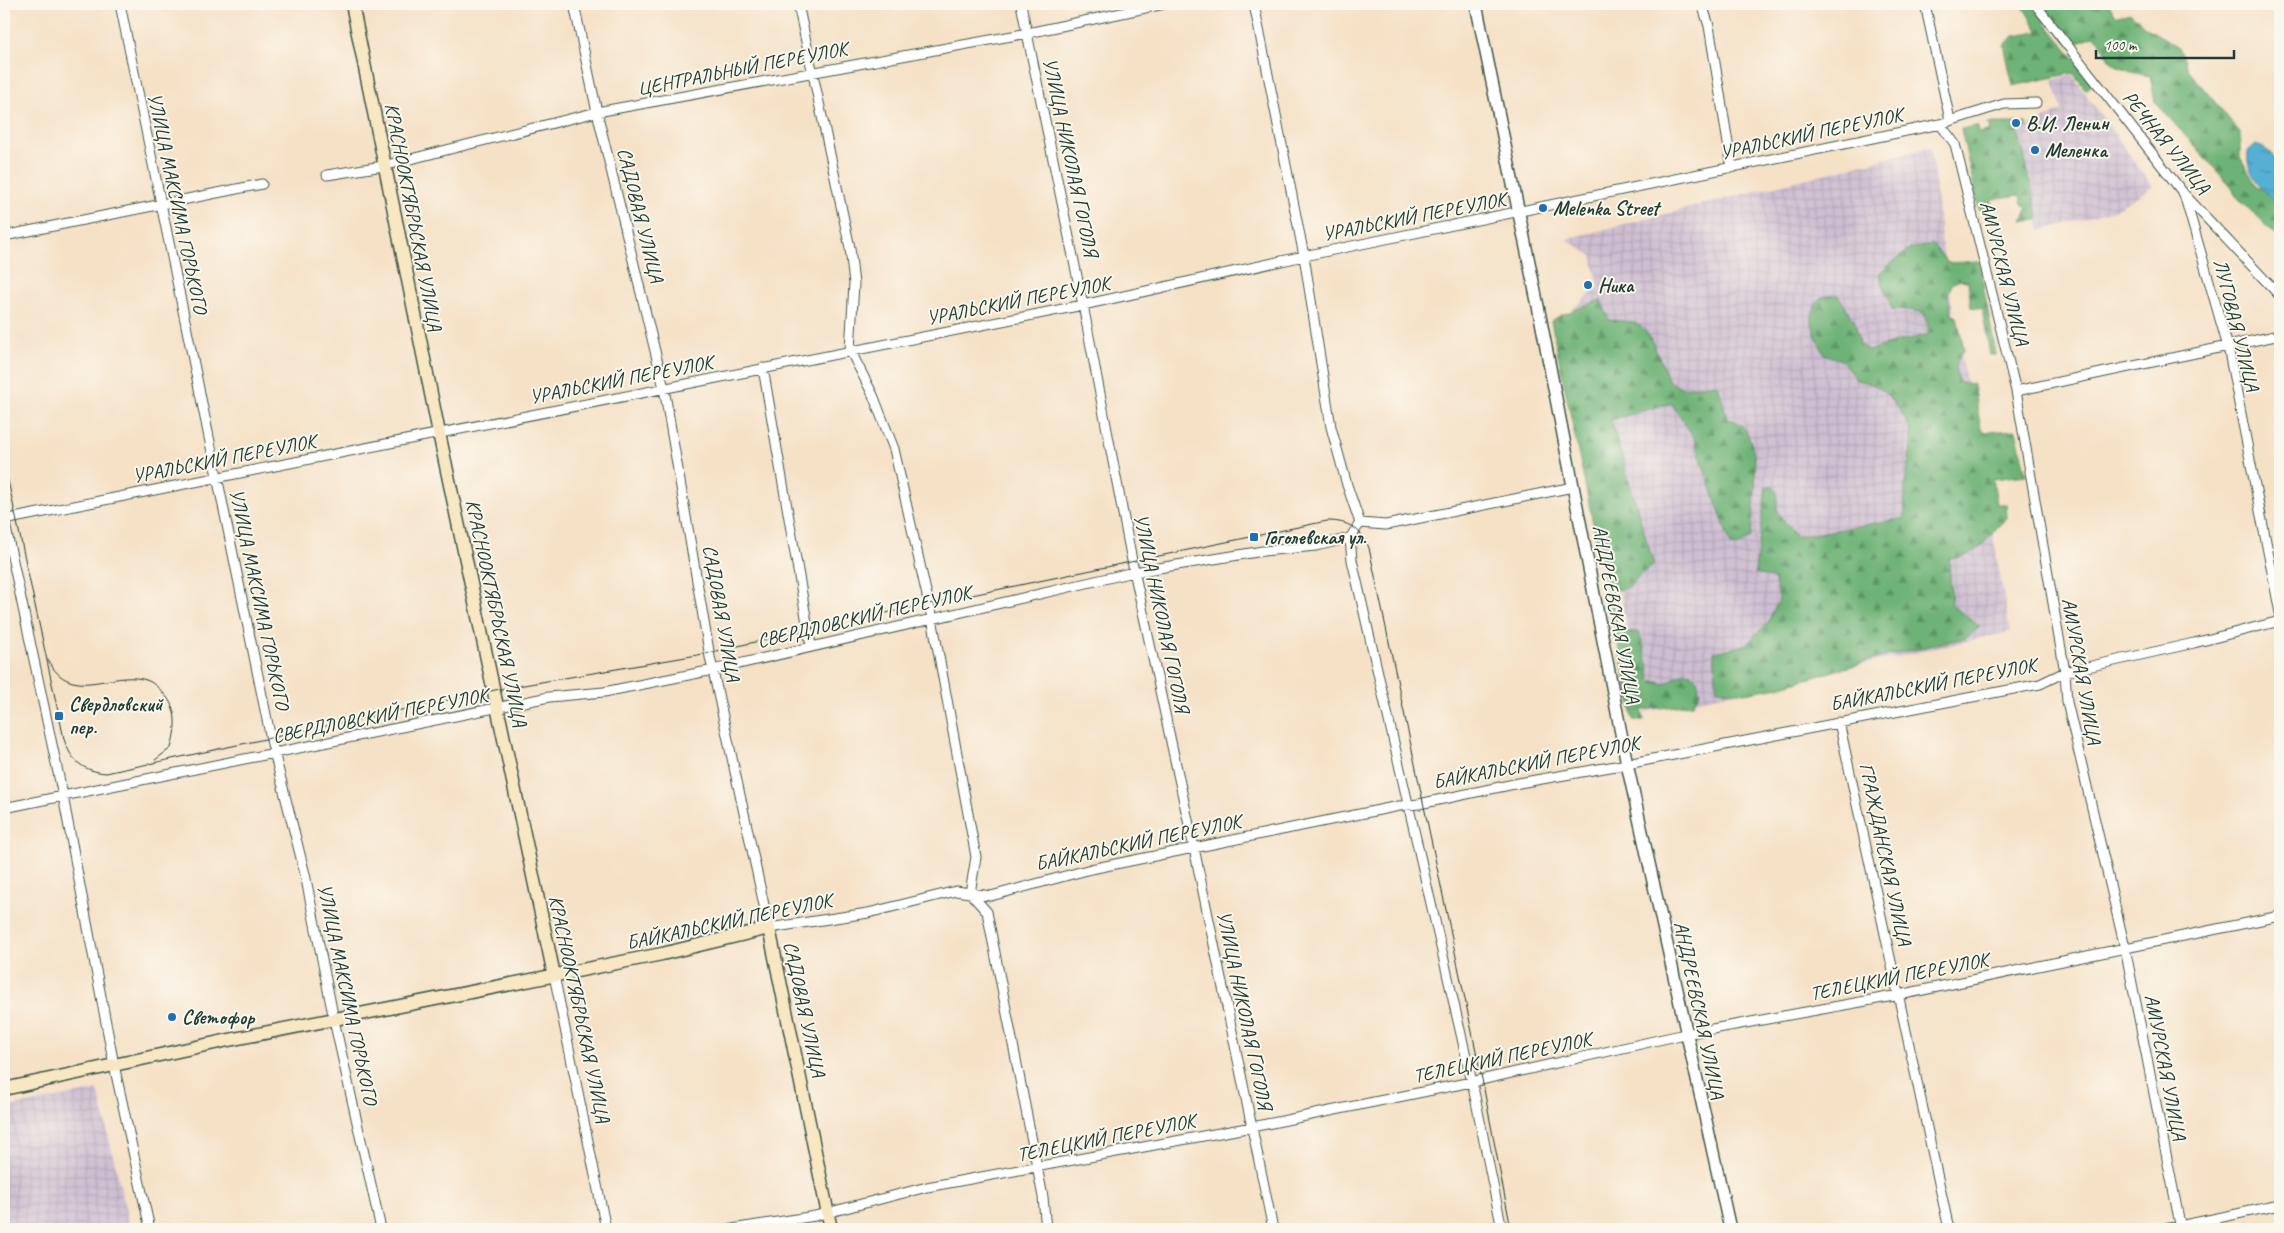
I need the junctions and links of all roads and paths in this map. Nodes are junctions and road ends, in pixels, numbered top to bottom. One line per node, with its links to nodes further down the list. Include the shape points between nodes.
1 (120, 4): 23 (street, УЛИЦА МАКСИМА ГОРЬКОГО)
2 (352, 4): 18 (main road, КРАСНООКТЯБРЬСКАЯ УЛИЦА)
3 (574, 4): 15 (street, САДОВАЯ УЛИЦА)
4 (798, 4): 13 (street)
5 (1022, 4): 12 (street, УЛИЦА НИКОЛАЯ ГОГОЛЯ)
6 (1164, 4): 12 (street, ЦЕНТРАЛЬНЫЙ ПЕРЕУЛОК)
7 (1254, 4): 26 (street)
8 (1476, 4): 24 (street, АНДРЕЕВСКАЯ УЛИЦА)
9 (1702, 4): 19 (street, via 1709,26)
10 (1925, 4): 16 (street)
11 (2035, 4): 22 (street, РЕЧНАЯ УЛИЦА)
12 (1028, 33): 13 (street, ЦЕНТРАЛЬНЫЙ ПЕРЕУЛОК); 28 (street, УЛИЦА НИКОЛАЯ ГОГОЛЯ)
13 (813, 72): 15 (street, ЦЕНТРАЛЬНЫЙ ПЕРЕУЛОК); 31 (street, via 853,265)
14 (2036, 103): 16 (street, УРАЛЬСКИЙ ПЕРЕУЛОК, via 2004,104)
15 (598, 112): 18 (street, ЦЕНТРАЛЬНЫЙ ПЕРЕУЛОК); 33 (street, САДОВАЯ УЛИЦА)
16 (1950, 120): 17 (street, УРАЛЬСКИЙ ПЕРЕУЛОК)
17 (1940, 124): 19 (street, УРАЛЬСКИЙ ПЕРЕУЛОК); 34 (street, АМУРСКАЯ УЛИЦА, via 1955,144)
18 (384, 166): 20 (street, ЦЕНТРАЛЬНЫЙ ПЕРЕУЛОК); 35 (main road, КРАСНООКТЯБРЬСКАЯ УЛИЦА)
19 (1732, 168): 24 (street, УРАЛЬСКИЙ ПЕРЕУЛОК)
20 (327, 175)
21 (262, 184): 23 (street)
22 (2184, 194): 27 (street, РЕЧНАЯ УЛИЦА); 30 (street, ЛУГОВАЯ УЛИЦА)
23 (161, 205): 25 (street); 36 (street, УЛИЦА МАКСИМА ГОРЬКОГО)
24 (1519, 213): 26 (street, УРАЛЬСКИЙ ПЕРЕУЛОК); 37 (street, АНДРЕЕВСКАЯ УЛИЦА)
25 (4, 236)
26 (1304, 256): 28 (street, УРАЛЬСКИЙ ПЕРЕУЛОК); 39 (street, via 1331,427)
27 (2280, 296)
28 (1083, 305): 31 (street, УРАЛЬСКИЙ ПЕРЕУЛОК); 41 (street, УЛИЦА НИКОЛАЯ ГОГОЛЯ)
29 (2280, 335): 30 (street)
30 (2228, 347): 34 (street); 42 (street, ЛУГОВАЯ УЛИЦА)
31 (850, 350): 32 (street, УРАЛЬСКИЙ ПЕРЕУЛОК); 43 (street, via 873,395 894,450)
32 (763, 368): 33 (street, УРАЛЬСКИЙ ПЕРЕУЛОК); 45 (street)
33 (664, 388): 35 (street, УРАЛЬСКИЙ ПЕРЕУЛОК); 46 (street, САДОВАЯ УЛИЦА)
34 (2016, 391): 47 (street, АМУРСКАЯ УЛИЦА)
35 (439, 433): 36 (street, УРАЛЬСКИЙ ПЕРЕУЛОК); 48 (main road, КРАСНООКТЯБРЬСКАЯ УЛИЦА)
36 (217, 477): 38 (street, УРАЛЬСКИЙ ПЕРЕУЛОК); 50 (street, УЛИЦА МАКСИМА ГОРЬКОГО)
37 (1573, 486): 39 (street, via 1386,524); 51 (street, АНДРЕЕВСКАЯ УЛИЦА)
38 (4, 519): 52 (street)
39 (1360, 523): 40 (street)
40 (1350, 538): 41 (street, СВЕРДЛОВСКИЙ ПЕРЕУЛОК, via 1316,546); 53 (street, via 1352,560)
41 (1134, 572): 43 (street, СВЕРДЛОВСКИЙ ПЕРЕУЛОК); 55 (street, УЛИЦА НИКОЛАЯ ГОГОЛЯ)
42 (2280, 613)
43 (932, 618): 45 (street, СВЕРДЛОВСКИЙ ПЕРЕУЛОК); 56 (street, via 976,857)
44 (2280, 621): 47 (street, БАЙКАЛЬСКИЙ ПЕРЕУЛОК)
45 (812, 646): 46 (street, СВЕРДЛОВСКИЙ ПЕРЕУЛОК)
46 (713, 670): 48 (street, СВЕРДЛОВСКИЙ ПЕРЕУЛОК, via 604,692 549,697); 58 (street, САДОВАЯ УЛИЦА)
47 (2065, 672): 49 (street, БАЙКАЛЬСКИЙ ПЕРЕУЛОК, via 2040,684); 59 (street, АМУРСКАЯ УЛИЦА, via 2065,690 2076,744)
48 (498, 709): 50 (street, СВЕРДЛОВСКИЙ ПЕРЕУЛОК); 60 (main road, КРАСНООКТЯБРЬСКАЯ УЛИЦА)
49 (1839, 722): 51 (street, БАЙКАЛЬСКИЙ ПЕРЕУЛОК); 61 (street, ГРАЖДАНСКАЯ УЛИЦА)
50 (274, 753): 52 (street, СВЕРДЛОВСКИЙ ПЕРЕУЛОК); 62 (street, УЛИЦА МАКСИМА ГОРЬКОГО, via 305,874)
51 (1627, 764): 53 (street, БАЙКАЛЬСКИЙ ПЕРЕУЛОК); 63 (street, АНДРЕЕВСКАЯ УЛИЦА)
52 (63, 796): 54 (street, СВЕРДЛОВСКИЙ ПЕРЕУЛОК); 64 (street)
53 (1409, 806): 55 (street, БАЙКАЛЬСКИЙ ПЕРЕУЛОК); 65 (street)
54 (4, 808)
55 (1194, 848): 56 (street, БАЙКАЛЬСКИЙ ПЕРЕУЛОК, via 1091,869 991,896); 67 (street, УЛИЦА НИКОЛАЯ ГОГОЛЯ)
56 (970, 893): 58 (street, БАЙКАЛЬСКИЙ ПЕРЕУЛОК, via 956,891 868,913); 68 (street, via 987,912)
57 (2280, 916): 59 (street, ТЕЛЕЦКИЙ ПЕРЕУЛОК)
58 (769, 928): 60 (main road, БАЙКАЛЬСКИЙ ПЕРЕУЛОК, via 662,954); 70 (main road, САДОВАЯ УЛИЦА)
59 (2125, 948): 61 (street, ТЕЛЕЦКИЙ ПЕРЕУЛОК); 71 (street, АМУРСКАЯ УЛИЦА)
60 (554, 975): 62 (main road, БАЙКАЛЬСКИЙ ПЕРЕУЛОК); 74 (street, КРАСНООКТЯБРЬСКАЯ УЛИЦА)
61 (1900, 995): 63 (street, ТЕЛЕЦКИЙ ПЕРЕУЛОК); 81 (street, ГРАЖДАНСКАЯ УЛИЦА)
62 (334, 1020): 64 (main road, БАЙКАЛЬСКИЙ ПЕРЕУЛОК); 73 (street, УЛИЦА МАКСИМА ГОРЬКОГО)
63 (1685, 1034): 65 (street, ТЕЛЕЦКИЙ ПЕРЕУЛОК); 80 (street, АНДРЕЕВСКАЯ УЛИЦА)
64 (114, 1065): 66 (main road, БАЙКАЛЬСКИЙ ПЕРЕУЛОК); 72 (street)
65 (1472, 1082): 67 (street, ТЕЛЕЦКИЙ ПЕРЕУЛОК); 79 (street)
66 (4, 1089)
67 (1252, 1127): 68 (street, ТЕЛЕЦКИЙ ПЕРЕУЛОК); 78 (street, УЛИЦА НИКОЛАЯ ГОГОЛЯ)
68 (1037, 1167): 70 (street, ТЕЛЕЦКИЙ ПЕРЕУЛОК, via 927,1187); 77 (street)
69 (2280, 1205): 71 (street)
70 (827, 1212): 75 (street, ТЕЛЕЦКИЙ ПЕРЕУЛОК); 76 (main road, САДОВАЯ УЛИЦА)
71 (2180, 1228): 82 (street)
72 (150, 1229)
73 (381, 1229)
74 (606, 1229)
75 (732, 1229)
76 (831, 1229)
77 (1046, 1229)
78 (1273, 1229)
79 (1502, 1229)
80 (1730, 1229)
81 (1949, 1229)
82 (2165, 1229)

